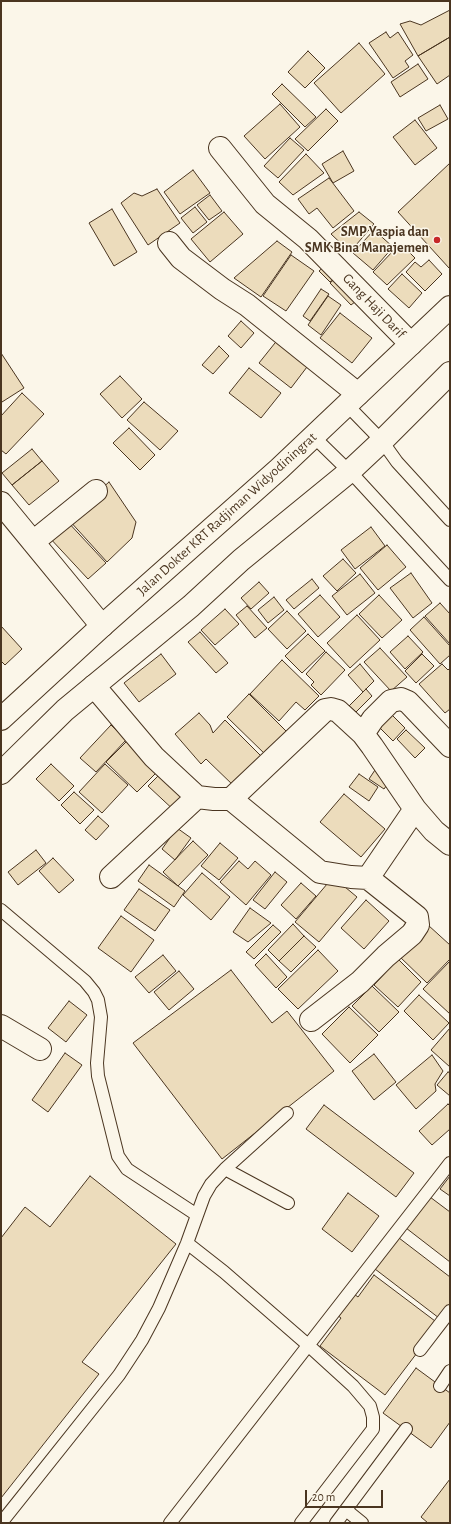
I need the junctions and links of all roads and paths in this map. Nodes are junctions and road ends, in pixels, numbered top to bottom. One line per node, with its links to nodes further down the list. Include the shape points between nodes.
1 (220, 148): 4 (street, Gang Haji Darif, via 265,204 308,239)
2 (169, 243): 6 (street, via 181,258 247,305)
3 (450, 306): 4 (street, Jalan Dokter KRT Radjiman Widyodiningrat)
4 (411, 344): 6 (street, Jalan Dokter KRT Radjiman Widyodiningrat)
5 (450, 373): 8 (street)
6 (353, 399): 7 (street, Jalan Dokter KRT Radjiman Widyodiningrat); 8 (lane)
7 (314, 437): 9 (lane); 15 (street, Jalan Dokter KRT Radjiman Widyodiningrat)
8 (382, 441): 9 (street); 12 (lane, via 397,462)
9 (350, 471): 14 (lane); 16 (street)
10 (96, 491): 13 (street)
11 (1, 503): 13 (street)
12 (450, 520)
13 (33, 542): 15 (street)
14 (450, 580)
15 (102, 626): 17 (street, Jalan Dokter KRT Radjiman Widyodiningrat)
16 (94, 686): 20 (street, via 65,710); 21 (street, via 154,757)
17 (1, 719)
18 (363, 734): 19 (street, via 391,701 401,699 408,702); 22 (street, via 338,711 325,710); 23 (street)
19 (450, 746)
20 (1, 773)
21 (197, 797): 22 (street); 25 (street)
22 (231, 799): 26 (street, via 320,872)
23 (415, 809): 24 (street, via 434,831); 26 (street)
24 (450, 844)
25 (111, 877)
26 (368, 878): 28 (street, via 417,918 418,925 412,934 360,982)
27 (1, 910): 35 (lane, via 85,981 98,1000 101,1018 98,1076 118,1156 127,1169)
28 (311, 1020)
29 (1, 1026): 30 (street)
30 (40, 1049)
31 (287, 1113): 33 (lane)
32 (450, 1163): 38 (lane)
33 (225, 1169): 34 (lane); 35 (lane, via 211,1184)
34 (288, 1203)
35 (197, 1215): 36 (lane)
36 (187, 1243): 38 (lane); 44 (lane, via 142,1340)
37 (450, 1310): 39 (lane)
38 (308, 1345): 45 (lane); 46 (lane, via 353,1386 370,1406 373,1417 372,1429)
39 (420, 1350)
40 (450, 1371): 41 (lane)
41 (440, 1386)
42 (406, 1429): 43 (lane)
43 (346, 1510): 47 (lane); 48 (lane)
44 (1, 1523)
45 (170, 1523)
46 (301, 1523)
47 (336, 1523)
48 (362, 1523)

